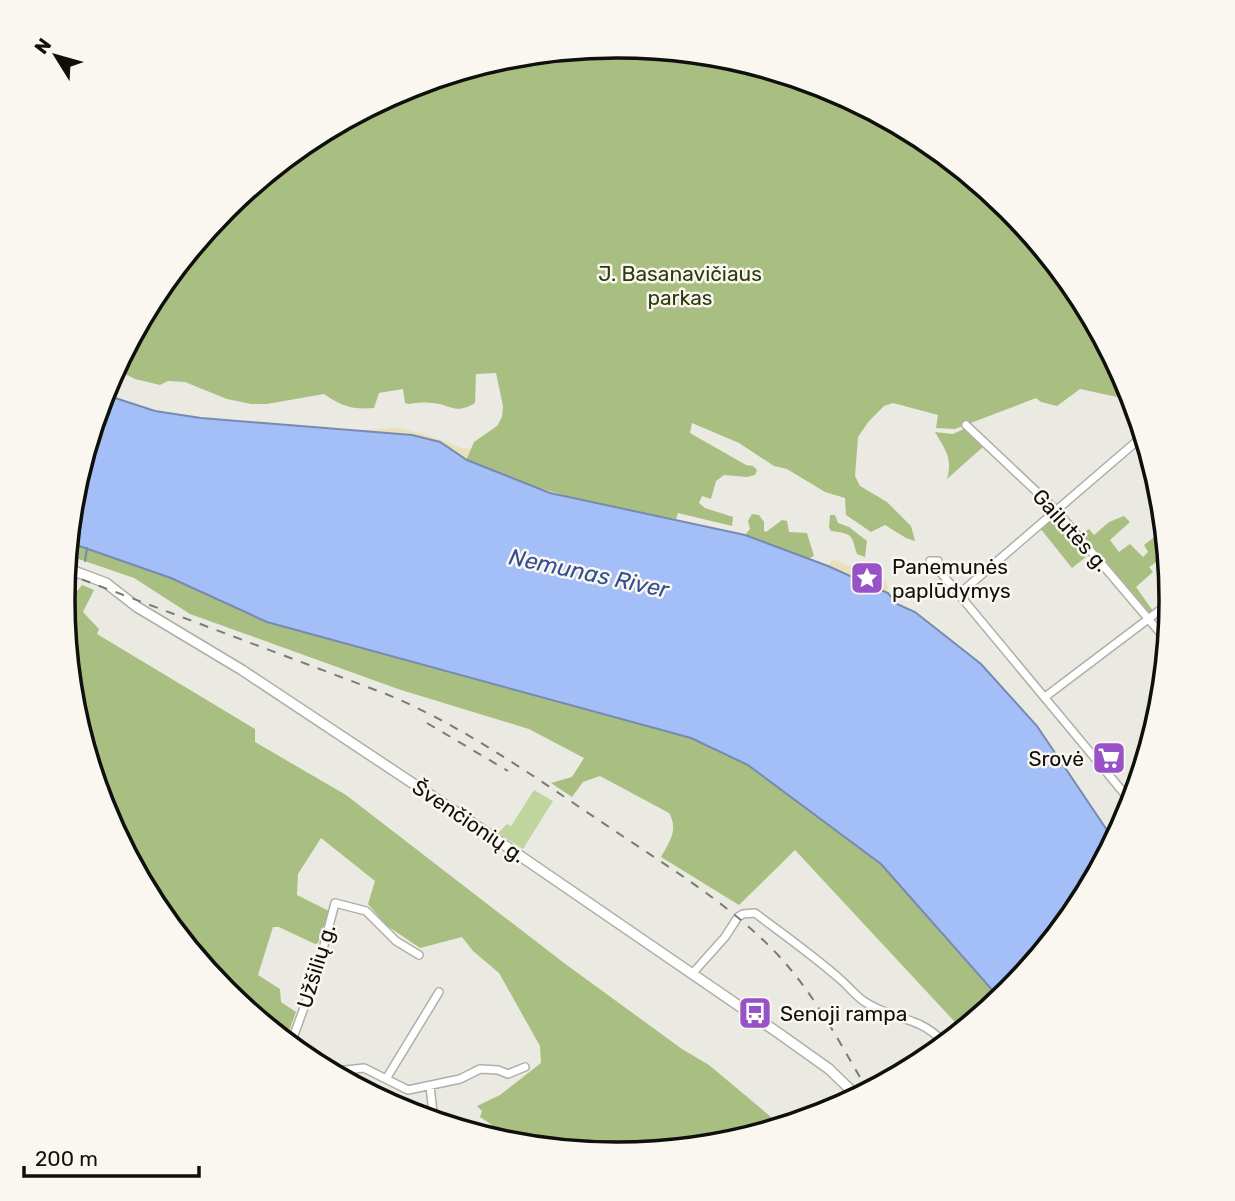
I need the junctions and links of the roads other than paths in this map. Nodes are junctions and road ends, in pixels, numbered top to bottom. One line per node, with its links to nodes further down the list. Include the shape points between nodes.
1 (966, 425): 3 (street, Gailutės g.)
2 (1136, 442): 3 (street)
3 (1056, 510): 6 (street); 8 (street, Gailutės g.)
4 (937, 568): 6 (street)
5 (76, 572): 13 (street, Švenčionių g., via 106,583 137,607 242,670)
6 (959, 594): 10 (street)
7 (1160, 611): 8 (street)
8 (1149, 619): 9 (street, Gailutės g.); 10 (street)
9 (1159, 631)
10 (1045, 697): 11 (street)
11 (1124, 793)
12 (419, 955): 15 (street, Užšilių g., via 396,941 366,911 335,903)
13 (692, 974): 16 (street, via 738,917 755,914 864,1001 887,1015 931,1028); 21 (street, Švenčionių g., via 829,1069)
14 (439, 992): 19 (street)
15 (294, 1036)
16 (939, 1037)
17 (525, 1067): 20 (street, via 508,1074 480,1069)
18 (345, 1070): 19 (street, via 364,1068)
19 (386, 1079): 20 (street, via 408,1090)
20 (430, 1086): 22 (street)
21 (851, 1090)
22 (433, 1110)

